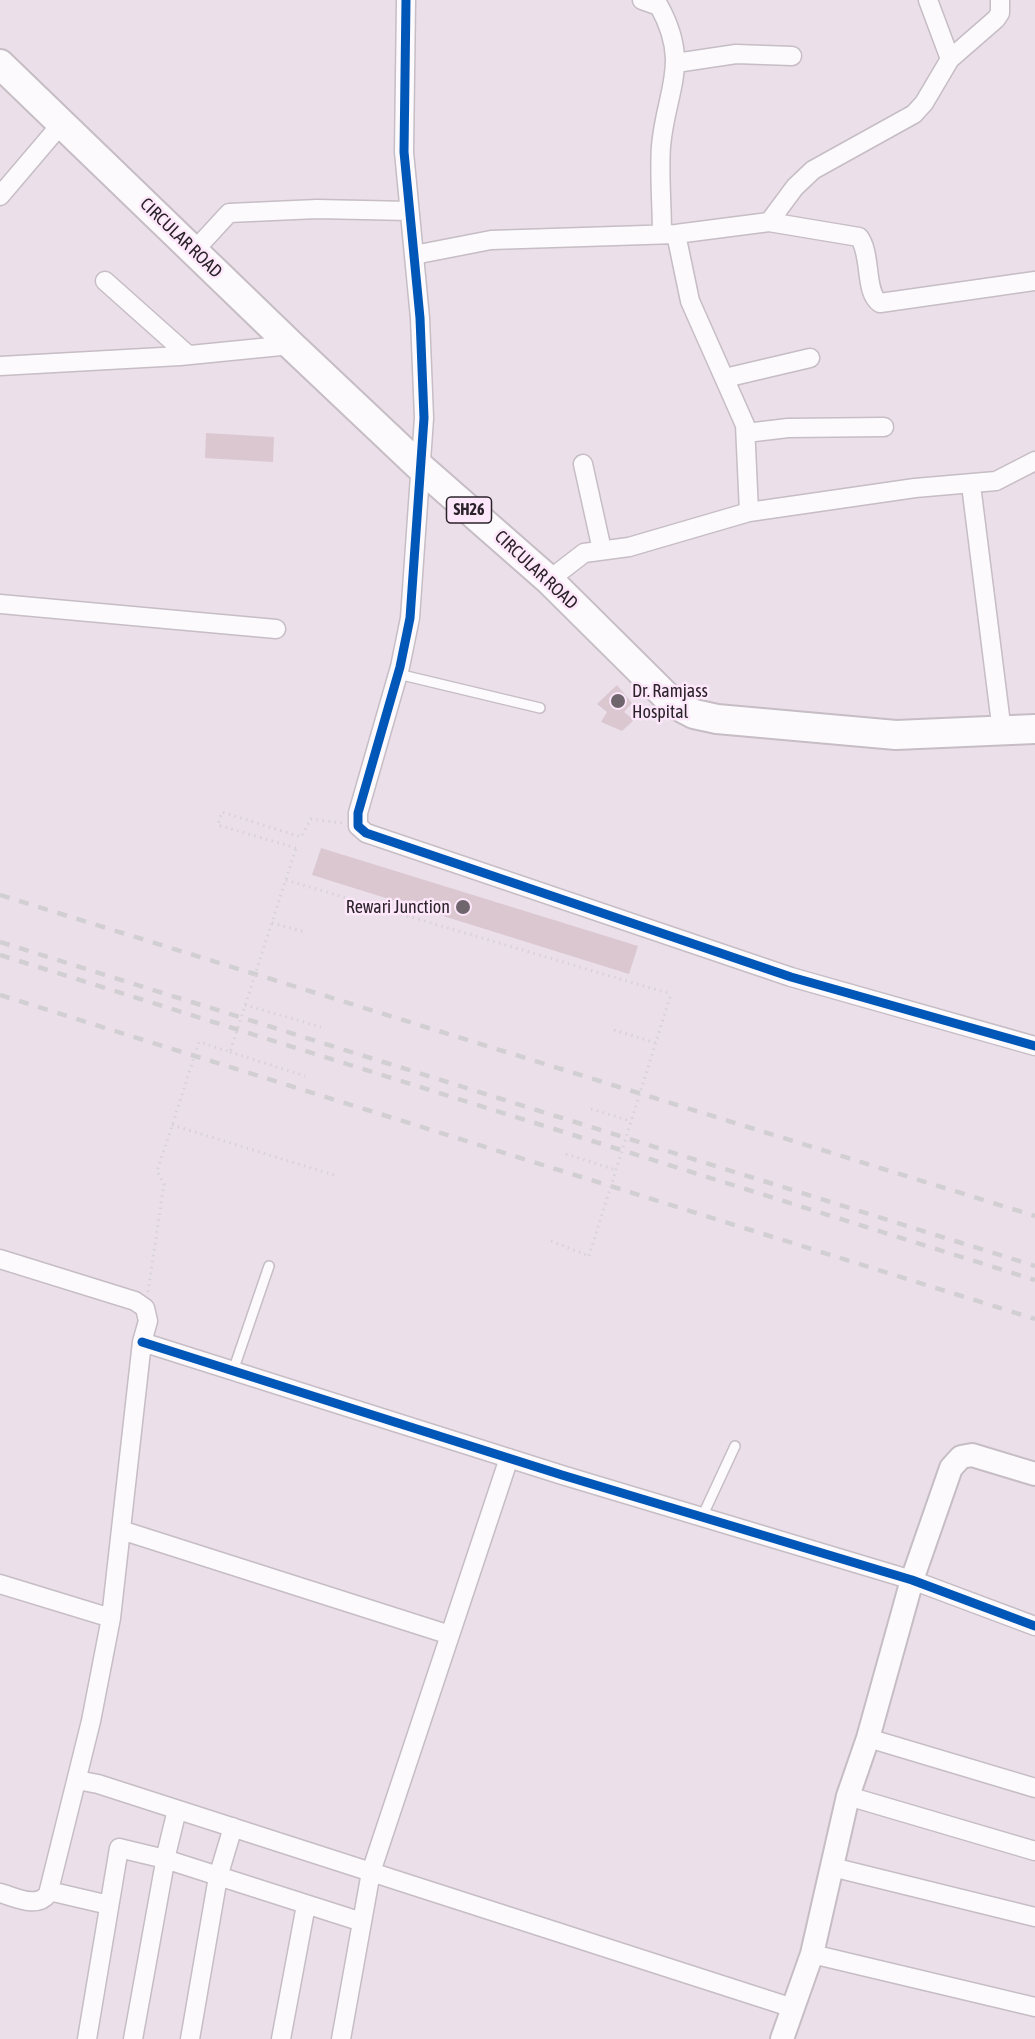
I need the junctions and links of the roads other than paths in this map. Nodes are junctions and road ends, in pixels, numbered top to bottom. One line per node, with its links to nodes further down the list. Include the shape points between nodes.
1 (406, 0): 11 (street, via 404,152)
2 (642, 0): 7 (street, via 659,6)
3 (928, 0): 6 (street)
4 (1000, 0): 6 (street, via 996,19)
5 (792, 56): 7 (street, via 736,54)
6 (950, 59): 12 (street, via 914,114 813,170)
7 (676, 63): 13 (street, via 661,147)
8 (0, 64): 9 (main road, CIRCULAR ROAD / SH26)
9 (62, 123): 10 (street); 14 (main road, CIRCULAR ROAD / SH26)
10 (0, 196)
11 (410, 211): 14 (street, via 317,209 228,213); 15 (street)
12 (769, 222): 13 (street); 17 (street, via 859,237 865,245 872,295 880,303)
13 (669, 234): 15 (street, via 491,240); 22 (street, via 690,301)
14 (194, 251): 18 (main road, CIRCULAR ROAD / SH26)
15 (414, 255): 27 (street, via 423,369 424,418)
16 (105, 281): 19 (street)
17 (1035, 282)
18 (291, 345): 19 (street); 27 (main road, CIRCULAR ROAD / SH26)
19 (188, 356): 21 (street)
20 (810, 358): 22 (street)
21 (0, 366)
22 (725, 378): 24 (street)
23 (884, 427): 24 (street, via 799,427)
24 (746, 433): 29 (street)
25 (1035, 461): 28 (street, via 996,482)
26 (583, 464): 30 (street)
27 (419, 465): 31 (main road, CIRCULAR ROAD / SH26); 34 (street, via 410,618)
28 (971, 485): 29 (street, via 915,488); 37 (street)
29 (748, 512): 30 (street, via 629,547)
30 (602, 550): 31 (street, via 584,553)
31 (549, 580): 37 (main road, CIRCULAR ROAD / SH26, via 656,688 694,714 896,735)
32 (0, 604): 33 (street)
33 (276, 629)
34 (398, 675): 35 (lane); 38 (street, via 358,813 358,826 366,833 791,977)
35 (540, 708)
36 (1035, 729): 37 (main road, CIRCULAR ROAD / SH26)
37 (1002, 732)
38 (1035, 1046)
39 (0, 1259): 41 (street, via 135,1301 145,1308 148,1322)
40 (269, 1266): 42 (lane)
41 (142, 1342): 42 (street); 47 (street)
42 (233, 1371): 44 (street)
43 (735, 1446): 46 (lane)
44 (509, 1458): 46 (street); 52 (street)
45 (1035, 1474): 48 (street, via 972,1455 961,1457 951,1468)
46 (702, 1517): 48 (street)
47 (121, 1530): 50 (street); 52 (street)
48 (912, 1580): 51 (street); 53 (street)
49 (0, 1584): 50 (street)
50 (111, 1618): 54 (street)
51 (1035, 1626)
52 (450, 1635): 62 (street)
53 (868, 1738): 55 (street); 56 (street)
54 (77, 1780): 57 (street); 64 (street)
55 (1035, 1788)
56 (848, 1796): 59 (street); 61 (street)
57 (177, 1810): 58 (street); 60 (street)
58 (233, 1827): 62 (street); 63 (street)
59 (1035, 1851)
60 (165, 1859): 63 (street); 66 (street, via 119,1848); 74 (street)
61 (832, 1867): 68 (street); 70 (street)
62 (371, 1872): 69 (street); 72 (street)
63 (219, 1877): 67 (street); 75 (street)
64 (49, 1891): 65 (street, via 45,1899 34,1902); 66 (street)
65 (0, 1893)
66 (109, 1905): 73 (street)
67 (306, 1905): 69 (street); 76 (street)
68 (1035, 1917)
69 (362, 1922): 77 (street)
70 (812, 1954): 71 (street); 72 (street)
71 (1035, 2007)
72 (793, 2008): 78 (street)
73 (87, 2039)
74 (133, 2039)
75 (190, 2039)
76 (281, 2039)
77 (341, 2039)
78 (782, 2039)

